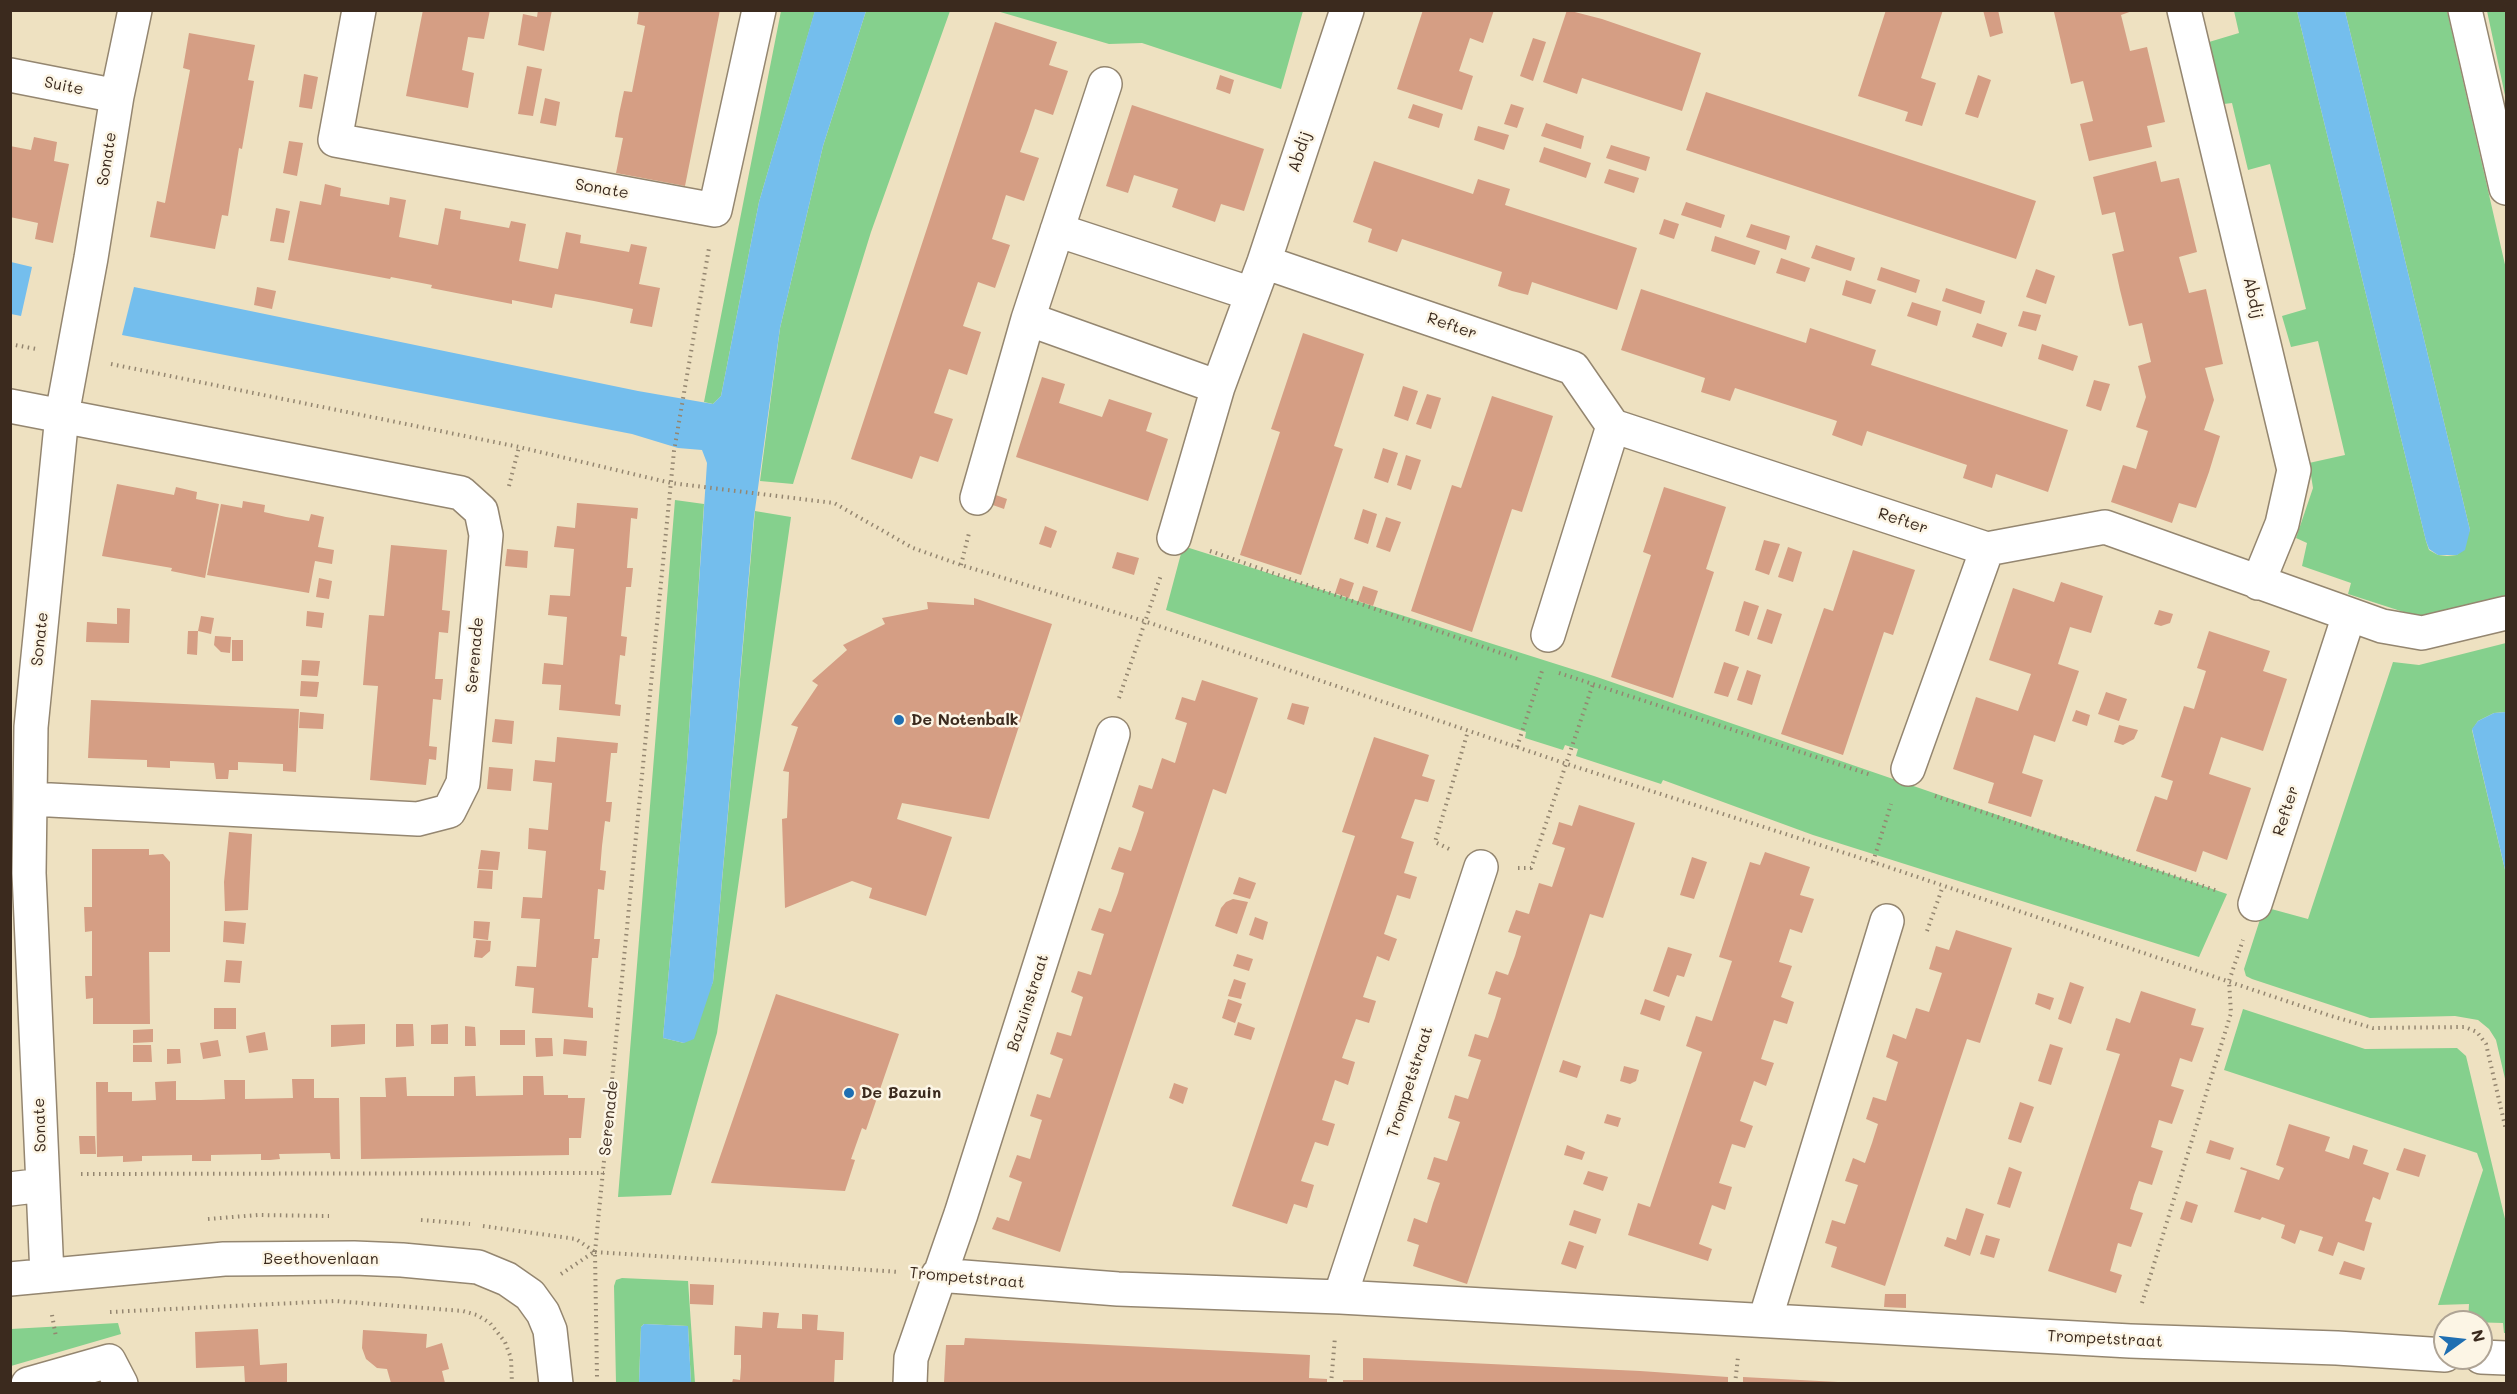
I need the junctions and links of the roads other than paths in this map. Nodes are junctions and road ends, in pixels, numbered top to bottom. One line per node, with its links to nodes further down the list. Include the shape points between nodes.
1 (135, 10): 9 (street, Sonate)
2 (358, 10): 3 (street, Sonate, via 335,140 715,210)
3 (759, 10)
4 (1347, 10): 12 (street, Abdij)
5 (2184, 10): 22 (street, Abdij, via 2294,470 2282,524)
6 (2465, 10): 10 (street)
7 (10, 75): 9 (street, Suite)
8 (1106, 84): 11 (street)
9 (117, 96): 17 (street, Sonate)
10 (2506, 188)
11 (1057, 230): 13 (street); 14 (street)
12 (1264, 262): 13 (street, Abdij); 18 (street, Refter, via 1573,368)
13 (1252, 294): 15 (street, Abdij)
14 (1028, 319): 15 (street); 19 (street)
15 (1218, 387): 20 (street, Abdij)
16 (10, 406): 17 (street, Serenade)
17 (62, 415): 26 (street, Sonate); 29 (street, Serenade, via 461,493 482,511 486,535 463,783 449,811 418,819)
18 (1613, 426): 21 (street, Refter); 25 (street)
19 (977, 498)
20 (1174, 538)
21 (1988, 549): 22 (street, Refter, via 2105,527); 28 (street)
22 (2258, 584): 24 (street, Refter)
23 (2506, 613): 24 (street, Refter, via 2422,633)
24 (2349, 615): 32 (street, Refter)
25 (1548, 635)
26 (21, 727): 29 (street, Sonate)
27 (1113, 734): 37 (street, Bazuinstraat, via 961,1214)
28 (1903, 776)
29 (31, 800): 31 (street, Sonate)
30 (1481, 867): 39 (street, Trompetstraat)
31 (20, 874): 34 (street, Sonate)
32 (2255, 904)
33 (1887, 921): 40 (street)
34 (43, 1185): 35 (street); 36 (street, Sonate)
35 (10, 1189)
36 (47, 1275): 38 (street, Beethovenlaan); 44 (street, Beethovenlaan, via 235,1259 364,1259 478,1267 507,1279 530,1295 543,1313)
37 (938, 1275): 39 (street, Trompetstraat, via 1118,1289); 45 (street, Bazuinstraat, via 912,1358)
38 (10, 1279)
39 (1340, 1297): 40 (street, Trompetstraat)
40 (1765, 1320): 41 (street, Trompetstraat)
41 (2433, 1354)
42 (28, 1383): 43 (street, via 109,1361)
43 (121, 1383)
44 (556, 1383)
45 (910, 1383)

